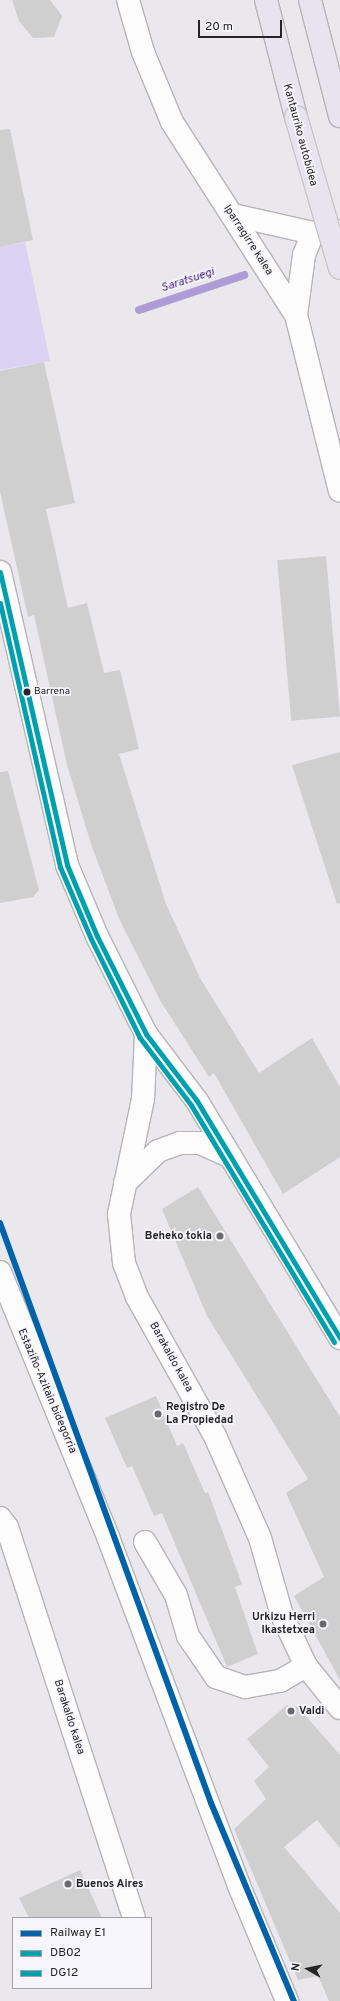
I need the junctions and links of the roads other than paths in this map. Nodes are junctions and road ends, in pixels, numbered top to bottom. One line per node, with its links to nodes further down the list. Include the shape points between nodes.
1 (128, 0): 5 (street, Iparragirre kalea, via 143,52 172,122)
2 (266, 0): 8 (highway, Kantauriko autobidea, bridge, via 296,117)
3 (310, 0): 4 (highway)
4 (338, 109)
5 (233, 215): 7 (street); 9 (street, Iparragirre kalea)
6 (340, 231): 7 (street)
7 (313, 233): 9 (street, via 304,254)
8 (340, 268)
9 (296, 315): 10 (street, Iparragirre kalea)
10 (340, 491)
11 (0, 572): 12 (street, via 67,865 97,936)
12 (146, 1034): 13 (street, via 197,1101); 14 (street, Barakaldo kalea, via 143,1100)
13 (231, 1157): 14 (street, via 200,1143 180,1144 158,1151); 16 (street)
14 (126, 1182): 19 (street, Barakaldo kalea, via 119,1214 124,1263 137,1297 215,1436 260,1538 282,1615)
15 (0, 1272): 22 (street, Estaziño-Azitain bidegorria, via 108,1537 240,1886)
16 (340, 1338)
17 (0, 1518): 21 (street, Barakaldo kalea, via 7,1527)
18 (145, 1542): 19 (street, via 176,1595 188,1636 216,1677 245,1687 280,1681)
19 (306, 1666): 20 (street, Barakaldo kalea)
20 (340, 1708)
21 (134, 1917)
22 (287, 2001)

